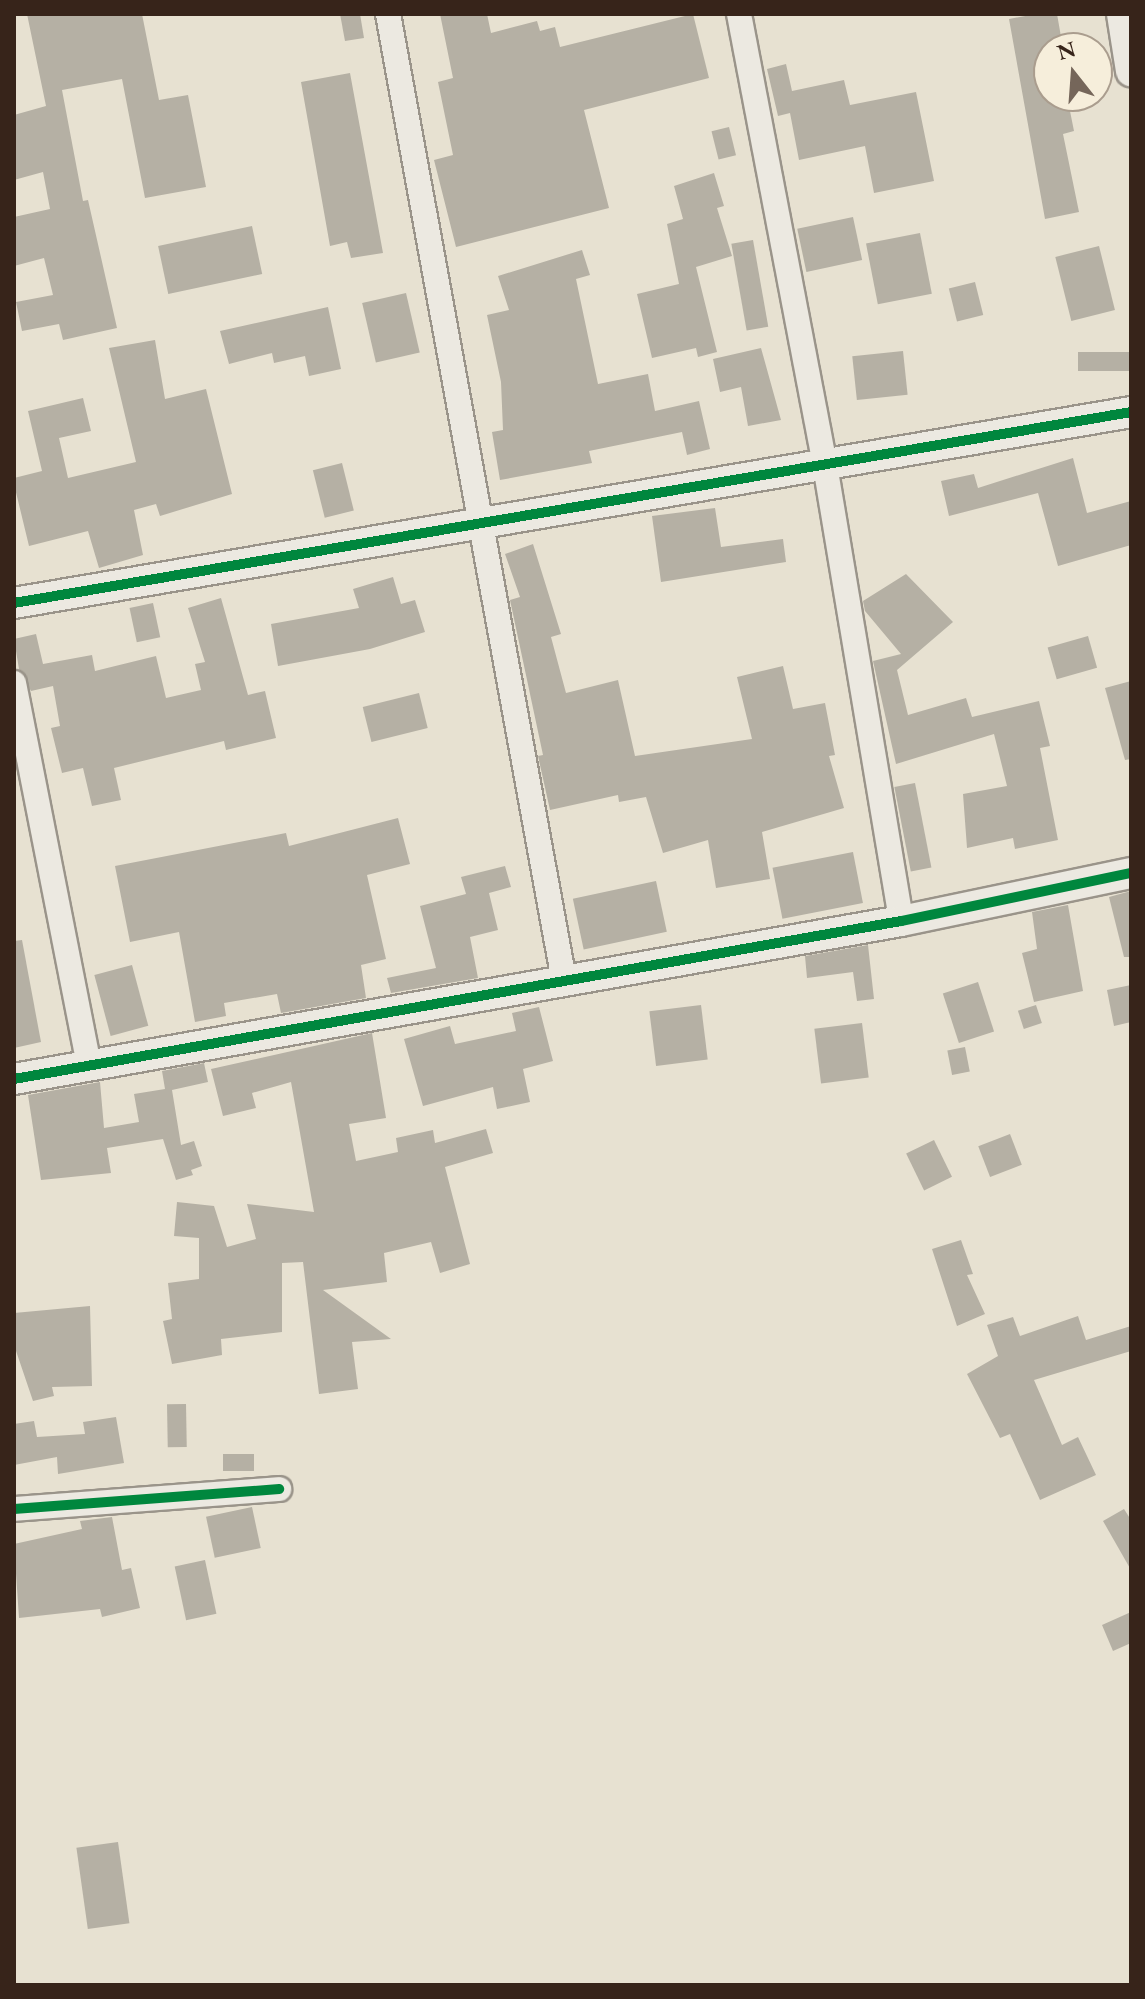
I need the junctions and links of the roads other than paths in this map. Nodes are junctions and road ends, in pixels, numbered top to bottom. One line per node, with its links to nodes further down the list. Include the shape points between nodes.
1 (388, 14): 7 (street)
2 (739, 14): 6 (street)
3 (1122, 14): 4 (street)
4 (1131, 71)
5 (1131, 412): 6 (street)
6 (825, 465): 7 (street); 11 (street)
7 (482, 525): 8 (street); 12 (street)
8 (14, 603)
9 (14, 683): 13 (street)
10 (1131, 873): 11 (street)
11 (901, 921): 12 (street)
12 (564, 981): 13 (street)
13 (89, 1065): 14 (street)
14 (14, 1079)
15 (279, 1489): 16 (street)
16 (14, 1509)

